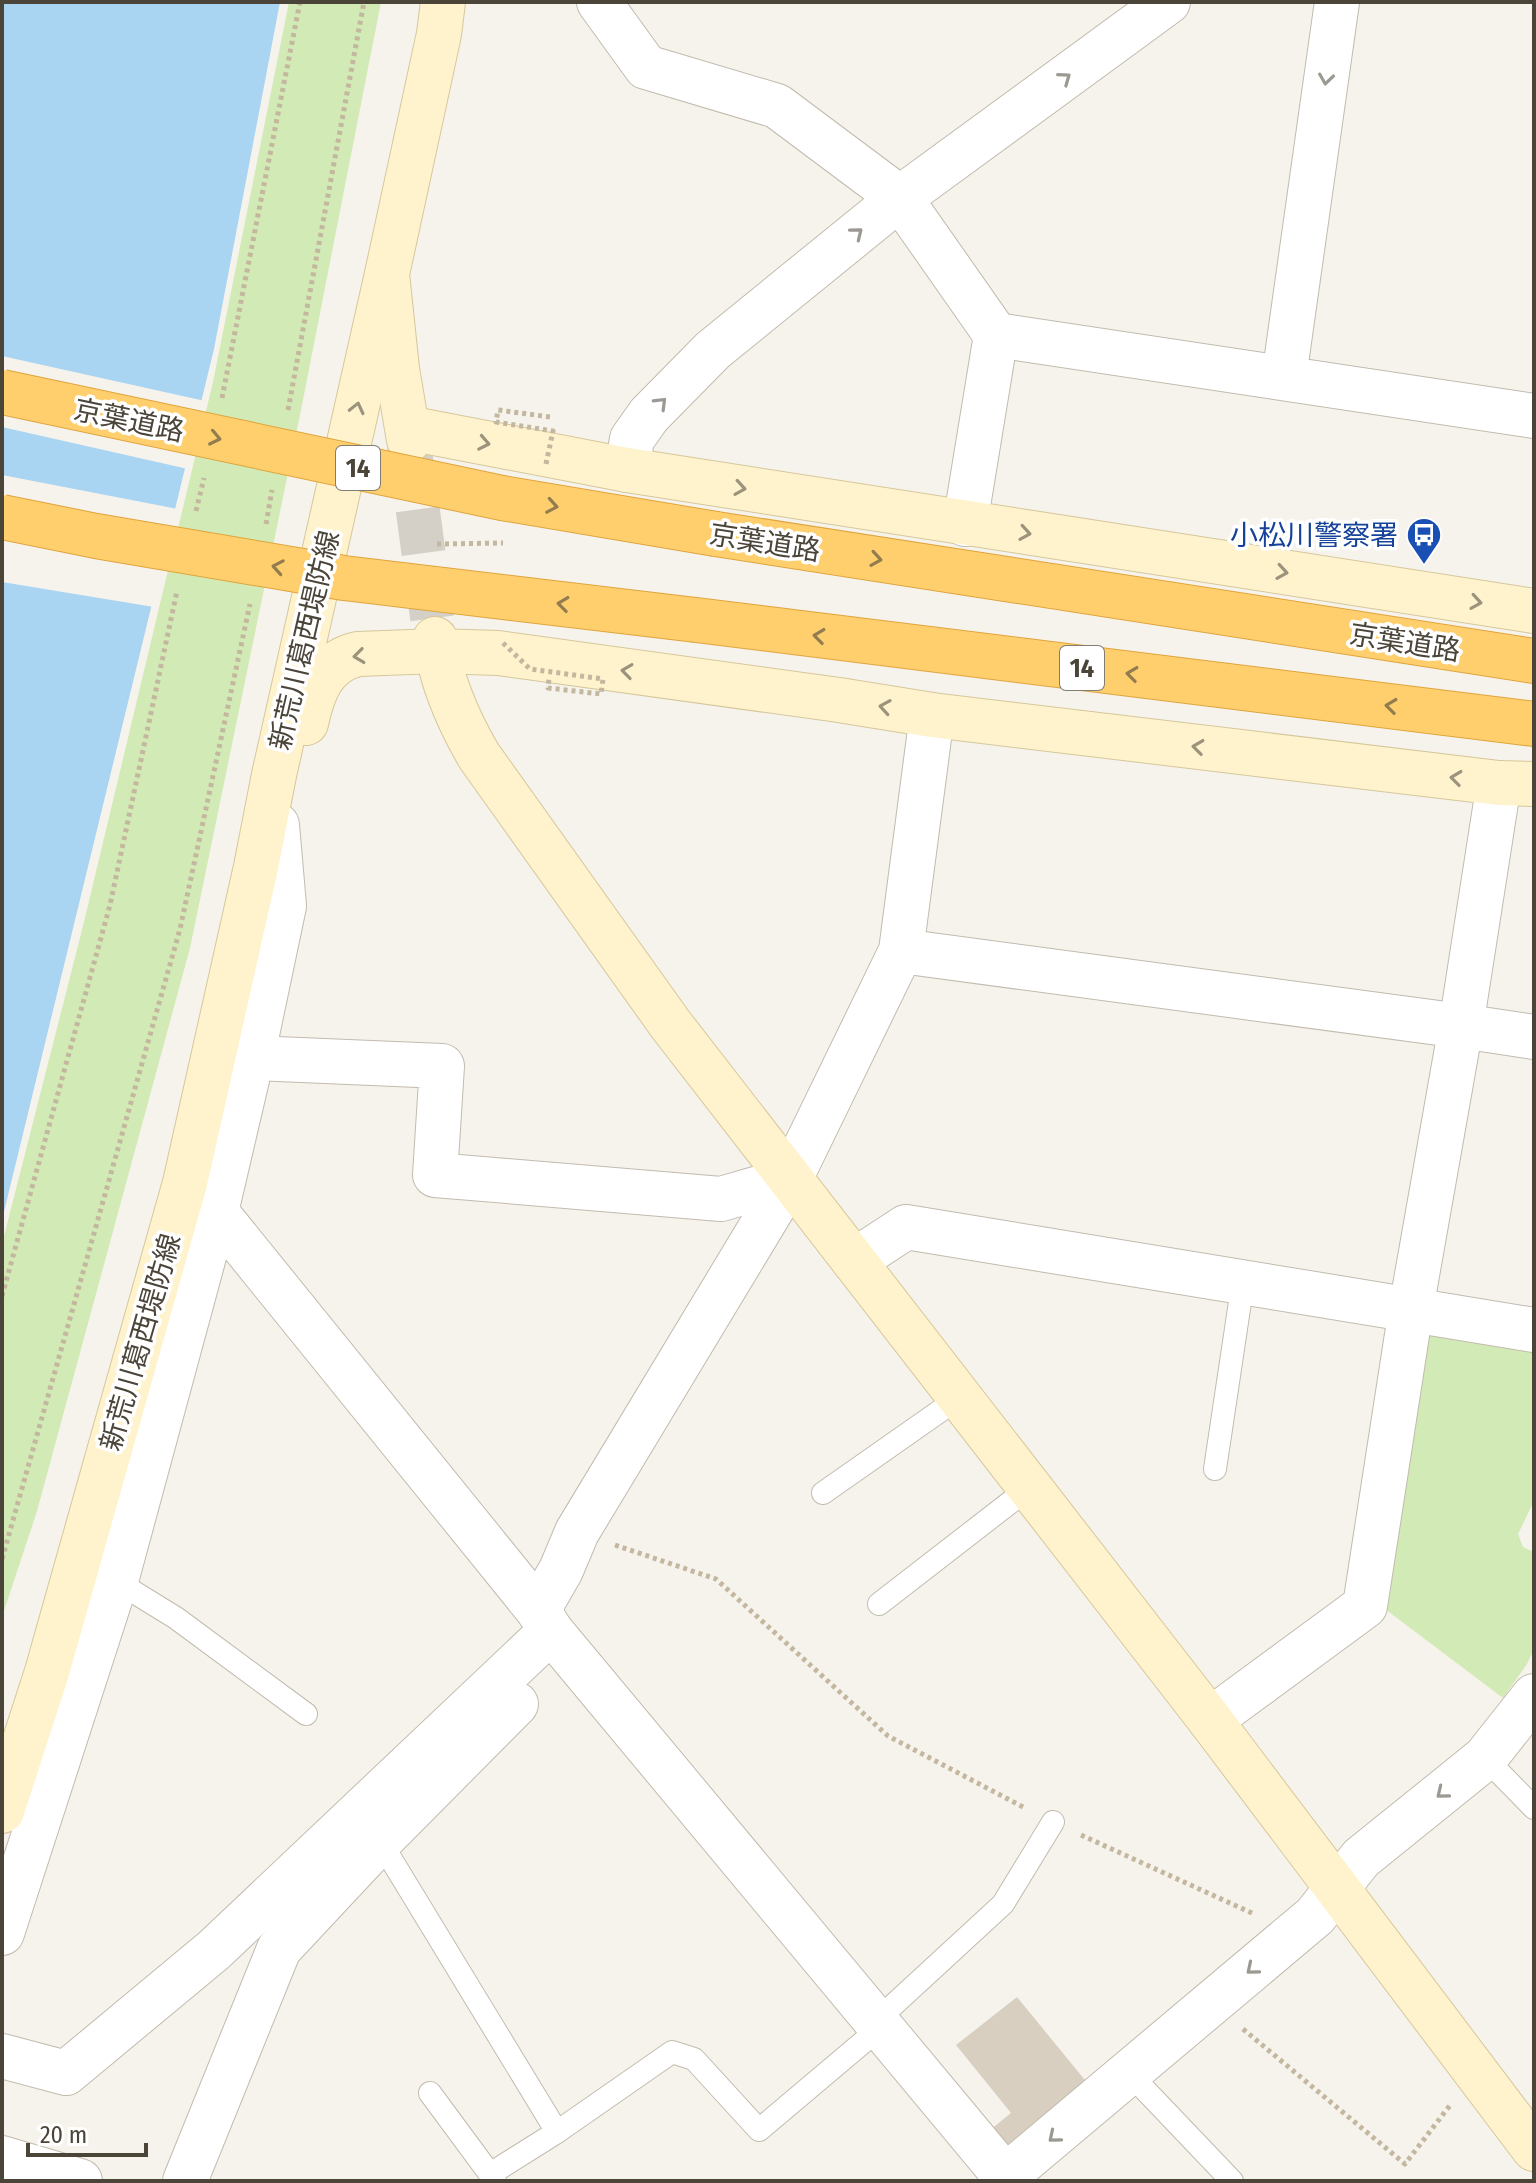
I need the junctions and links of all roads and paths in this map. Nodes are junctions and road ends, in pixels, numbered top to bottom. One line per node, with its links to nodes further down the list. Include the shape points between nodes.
1 (300, 2): 12 (path)
2 (364, 2): 15 (path)
3 (599, 2): 7 (street, via 646,67 777,106)
4 (1337, 2): 10 (street, one-way to 10)
5 (1143, 9): 7 (street, one-way to 5)
6 (444, 13): 8 (street, 新荒川葛西堤防線)
7 (900, 198): 9 (street); 18 (street, one-way to 7, via 632,439 649,415 713,350)
8 (387, 274): 18 (street, 新荒川葛西堤防線, one-way to 18, via 408,434); 35 (street, 新荒川葛西堤防線, one-way to 8)
9 (996, 335): 10 (street); 21 (street)
10 (1284, 377): 13 (street)
11 (2, 392): 29 (highway, 京葉道路 / 14, one-way to 29, bridge, via 502,498)
12 (221, 402)
13 (1534, 416)
14 (550, 417): 17 (path, bridge, via 498,410 496,422 553,431)
15 (285, 422)
16 (207, 464): 22 (path)
17 (545, 469)
18 (627, 470): 21 (street, one-way to 21)
19 (274, 482): 23 (path)
20 (2, 517): 32 (highway, 14, one-way to 20, bridge, via 344,578)
21 (965, 524): 26 (street, one-way to 26)
22 (192, 526)
23 (265, 526)
24 (178, 588): 44 (path, via 110,905)
25 (251, 601): 52 (path, via 180,929)
26 (1533, 604)
27 (503, 643): 30 (path, bridge, via 530,669 603,679 601,694 548,688)
28 (436, 645): 31 (street, 新荒川葛西堤防線, one-way to 28); 34 (street, 新荒川葛西堤防線, one-way to 34, via 358,654 327,671 311,700); 40 (street, via 460,722 479,756 671,1025)
29 (1534, 661)
30 (549, 678)
31 (932, 715): 33 (street, 新荒川葛西堤防線, one-way to 31); 36 (street)
32 (1534, 724)
33 (1516, 783): 37 (street)
34 (277, 825): 35 (street, 新荒川葛西堤防線); 39 (street, via 284,906)
35 (256, 867): 61 (street, 新荒川葛西堤防線, via 185,1183 47,1672)
36 (901, 951): 37 (street); 40 (street)
37 (1461, 1026): 38 (street); 45 (street)
38 (1534, 1037)
39 (252, 1058): 40 (street, via 442,1066 435,1175 721,1199); 41 (street)
40 (790, 1179): 42 (street); 51 (street)
41 (216, 1212): 53 (street); 55 (street)
42 (854, 1261): 43 (street, via 906,1227); 47 (street)
43 (1243, 1282): 45 (street); 48 (lane)
44 (2, 1296)
45 (1411, 1309): 46 (street); 58 (street, via 1365,1606)
46 (1534, 1330)
47 (960, 1397): 49 (street); 50 (lane)
48 (1215, 1469)
49 (1030, 1487): 54 (lane); 58 (street)
50 (823, 1493)
51 (577, 1532): 55 (street, via 561,1570); 62 (path, via 716,1579 888,1736)
52 (2, 1559)
53 (116, 1581): 57 (lane, via 176,1618); 65 (street)
54 (879, 1604)
55 (553, 1631): 63 (street); 68 (street); 69 (street, via 214,1950 66,2073)
56 (1534, 1696): 59 (street)
57 (306, 1714)
58 (1210, 1720): 64 (street)
59 (1485, 1758): 60 (lane); 64 (street, one-way to 64, via 1361,1858)
60 (1534, 1808)
61 (2, 1811)
62 (1053, 1822): 66 (path); 68 (lane, via 1003,1904)
63 (380, 1841): 73 (lane); 79 (street, via 279,1949)
64 (1337, 1888): 66 (street); 70 (street)
65 (2, 1933)
66 (1295, 1933): 67 (street, one-way to 67)
67 (1212, 2003): 70 (path, via 1405,2164); 71 (street)
68 (878, 2024): 73 (lane, via 759,2130 694,2059 672,2052); 77 (street)
69 (2, 2056)
70 (1476, 2072): 74 (street)
71 (1129, 2073): 77 (street, one-way to 77); 80 (lane)
72 (430, 2093): 76 (lane)
73 (557, 2132): 76 (lane)
74 (1534, 2149)
75 (2, 2158): 78 (street)
76 (492, 2177)
77 (1005, 2180)
78 (80, 2181)
79 (185, 2181)
80 (1232, 2181)

